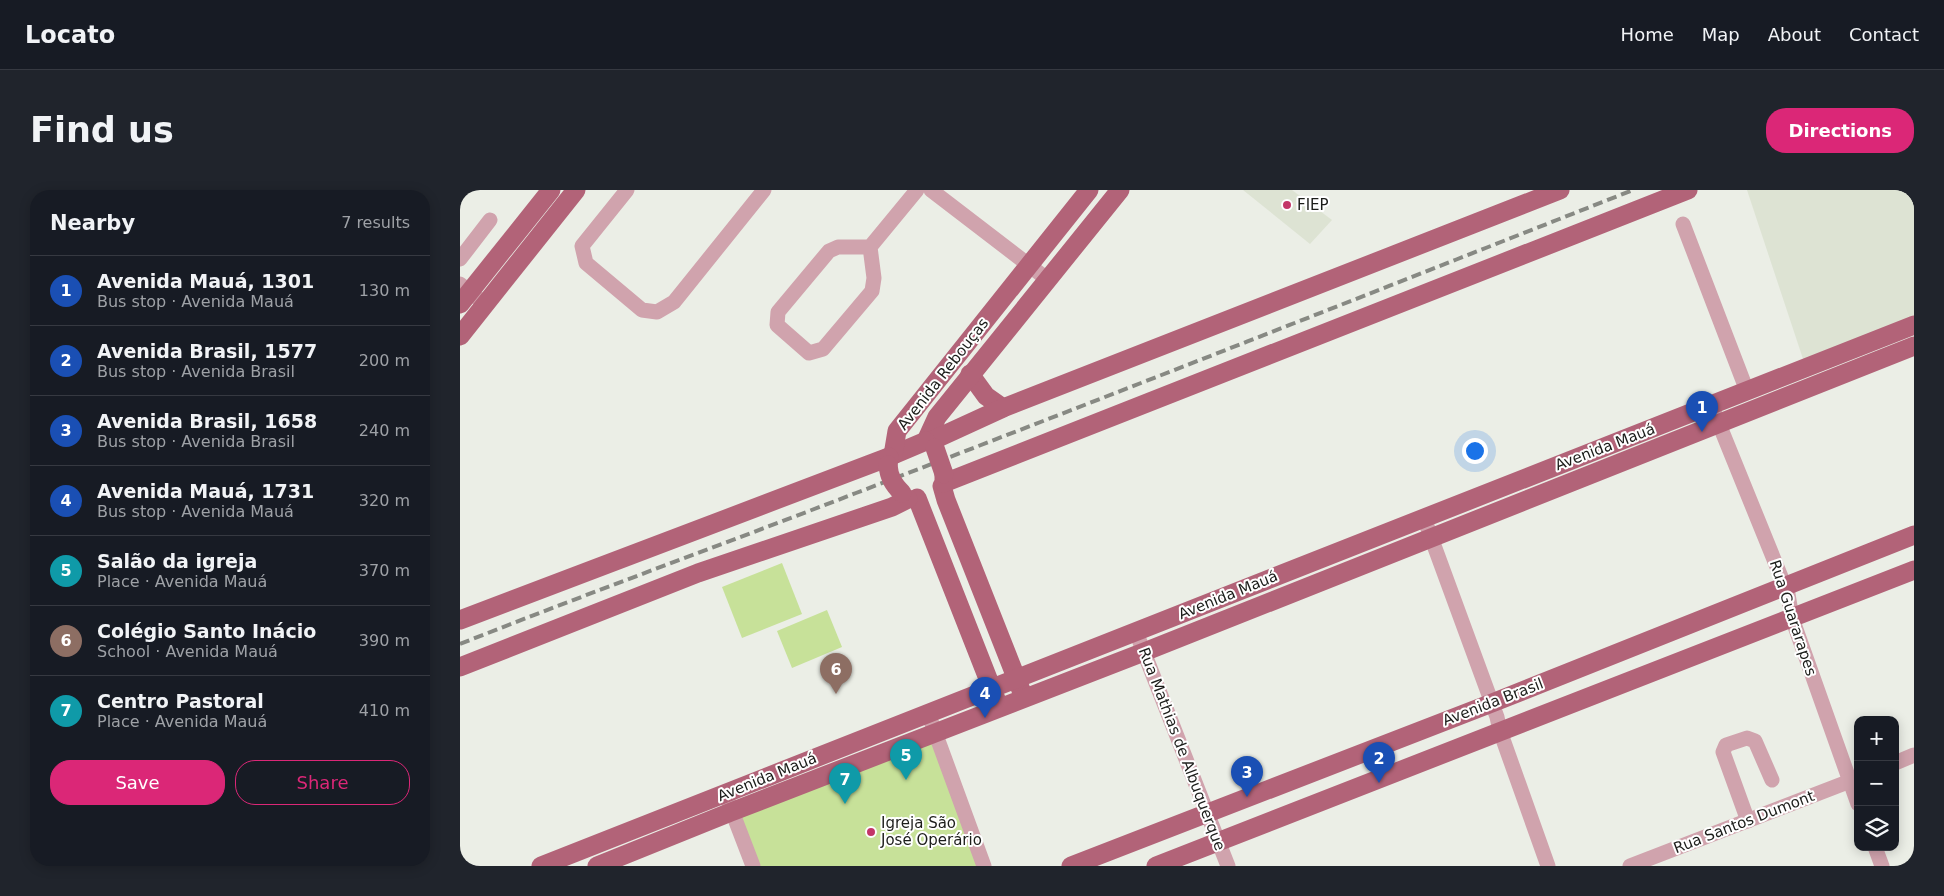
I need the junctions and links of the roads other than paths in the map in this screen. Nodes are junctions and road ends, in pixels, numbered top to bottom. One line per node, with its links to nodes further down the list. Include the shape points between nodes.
1 (552, 190): 12 (main road)
2 (576, 190): 14 (main road)
3 (627, 190): 4 (street, via 582,246 586,263 642,310 657,312 674,302)
4 (764, 190)
5 (916, 190): 15 (street)
6 (931, 190): 17 (street)
7 (1089, 190): 17 (main road, Avenida Rebouças)
8 (1120, 190): 18 (main road, Avenida Rebouças)
9 (1560, 190): 26 (main road)
10 (1681, 191): 30 (main road)
11 (490, 220): 16 (street)
12 (526, 222): 14 (main road); 19 (main road)
13 (1683, 224): 25 (street)
14 (541, 234): 20 (main road)
15 (870, 247): 15 (street, via 874,278 872,291 823,349 809,353 777,325 778,312 829,251 838,247)
16 (460, 259)
17 (1030, 264): 18 (street); 29 (main road, Avenida Rebouças, via 896,432)
18 (1047, 279): 24 (main road, Avenida Rebouças)
19 (463, 293): 20 (street)
20 (485, 304): 22 (main road)
21 (1914, 325): 25 (main road, Avenida Mauá)
22 (460, 336)
23 (1914, 346): 27 (main road, Avenida Mauá)
24 (970, 374): 26 (main road, via 986,396); 28 (main road, Avenida Rebouças, via 937,417)
25 (1747, 391): 27 (main road, Avenida Mauá)
26 (1003, 408): 28 (main road)
27 (1715, 414): 32 (main road, Avenida Mauá); 34 (main road, Avenida Mauá); 37 (street, Rua Guararapes)
28 (931, 443): 29 (main road); 30 (main road, bridge)
29 (890, 459): 31 (main road, bridge, via 889,474 894,485); 40 (main road)
30 (944, 481): 31 (main road); 36 (main road)
31 (909, 497): 38 (main road); 43 (main road, via 892,507 698,573)
32 (1424, 518): 34 (street); 41 (main road, Avenida Mauá)
33 (1914, 535): 37 (main road, Avenida Brasil)
34 (1432, 538): 42 (main road, Avenida Mauá); 47 (street)
35 (1914, 570): 39 (main road, Avenida Brasil)
36 (979, 583): 38 (main road); 44 (main road)
37 (1785, 586): 39 (street, Rua Guararapes); 47 (main road, Avenida Brasil)
38 (955, 593): 45 (main road)
39 (1792, 618): 50 (main road, Avenida Brasil); 55 (street, Rua Guararapes)
40 (460, 620)
41 (1136, 632): 42 (street, Rua Mathias de Albuquerque); 44 (main road, Avenida Mauá)
42 (1144, 652): 46 (main road, Avenida Mauá); 58 (street, Rua Mathias de Albuquerque)
43 (460, 667)
44 (1016, 679): 45 (main road, Avenida Mauá); 46 (main road)
45 (992, 688): 48 (main road); 49 (main road, Avenida Mauá)
46 (1024, 698): 48 (main road, Avenida Mauá)
47 (1492, 703): 50 (street); 58 (main road, Avenida Brasil)
48 (1000, 708): 51 (main road, Avenida Mauá)
49 (928, 714): 51 (street); 56 (main road, Avenida Mauá)
50 (1500, 731): 60 (main road, Avenida Brasil); 69 (street)
51 (935, 733): 57 (main road, Avenida Mauá); 65 (street)
52 (1914, 756): 53 (street)
53 (1899, 762)
54 (1772, 780): 59 (street, via 1756,741 1748,738 1726,745 1723,752)
55 (1853, 780): 59 (street, Rua Santos Dumont)
56 (725, 794): 57 (street); 62 (main road, Avenida Mauá)
57 (731, 812): 63 (main road, Avenida Mauá); 64 (street)
58 (1207, 813): 60 (street, Rua Mathias de Albuquerque); 66 (main road, Avenida Brasil)
59 (1748, 821): 70 (street, Rua Santos Dumont)
60 (1218, 842): 67 (main road, Avenida Brasil); 68 (street, Rua Mathias de Albuquerque)
61 (1876, 851): 71 (street)
62 (542, 866)
63 (597, 866)
64 (753, 866)
65 (984, 866)
66 (1071, 866)
67 (1156, 866)
68 (1228, 866)
69 (1548, 866)
70 (1630, 866)
71 (1882, 866)

